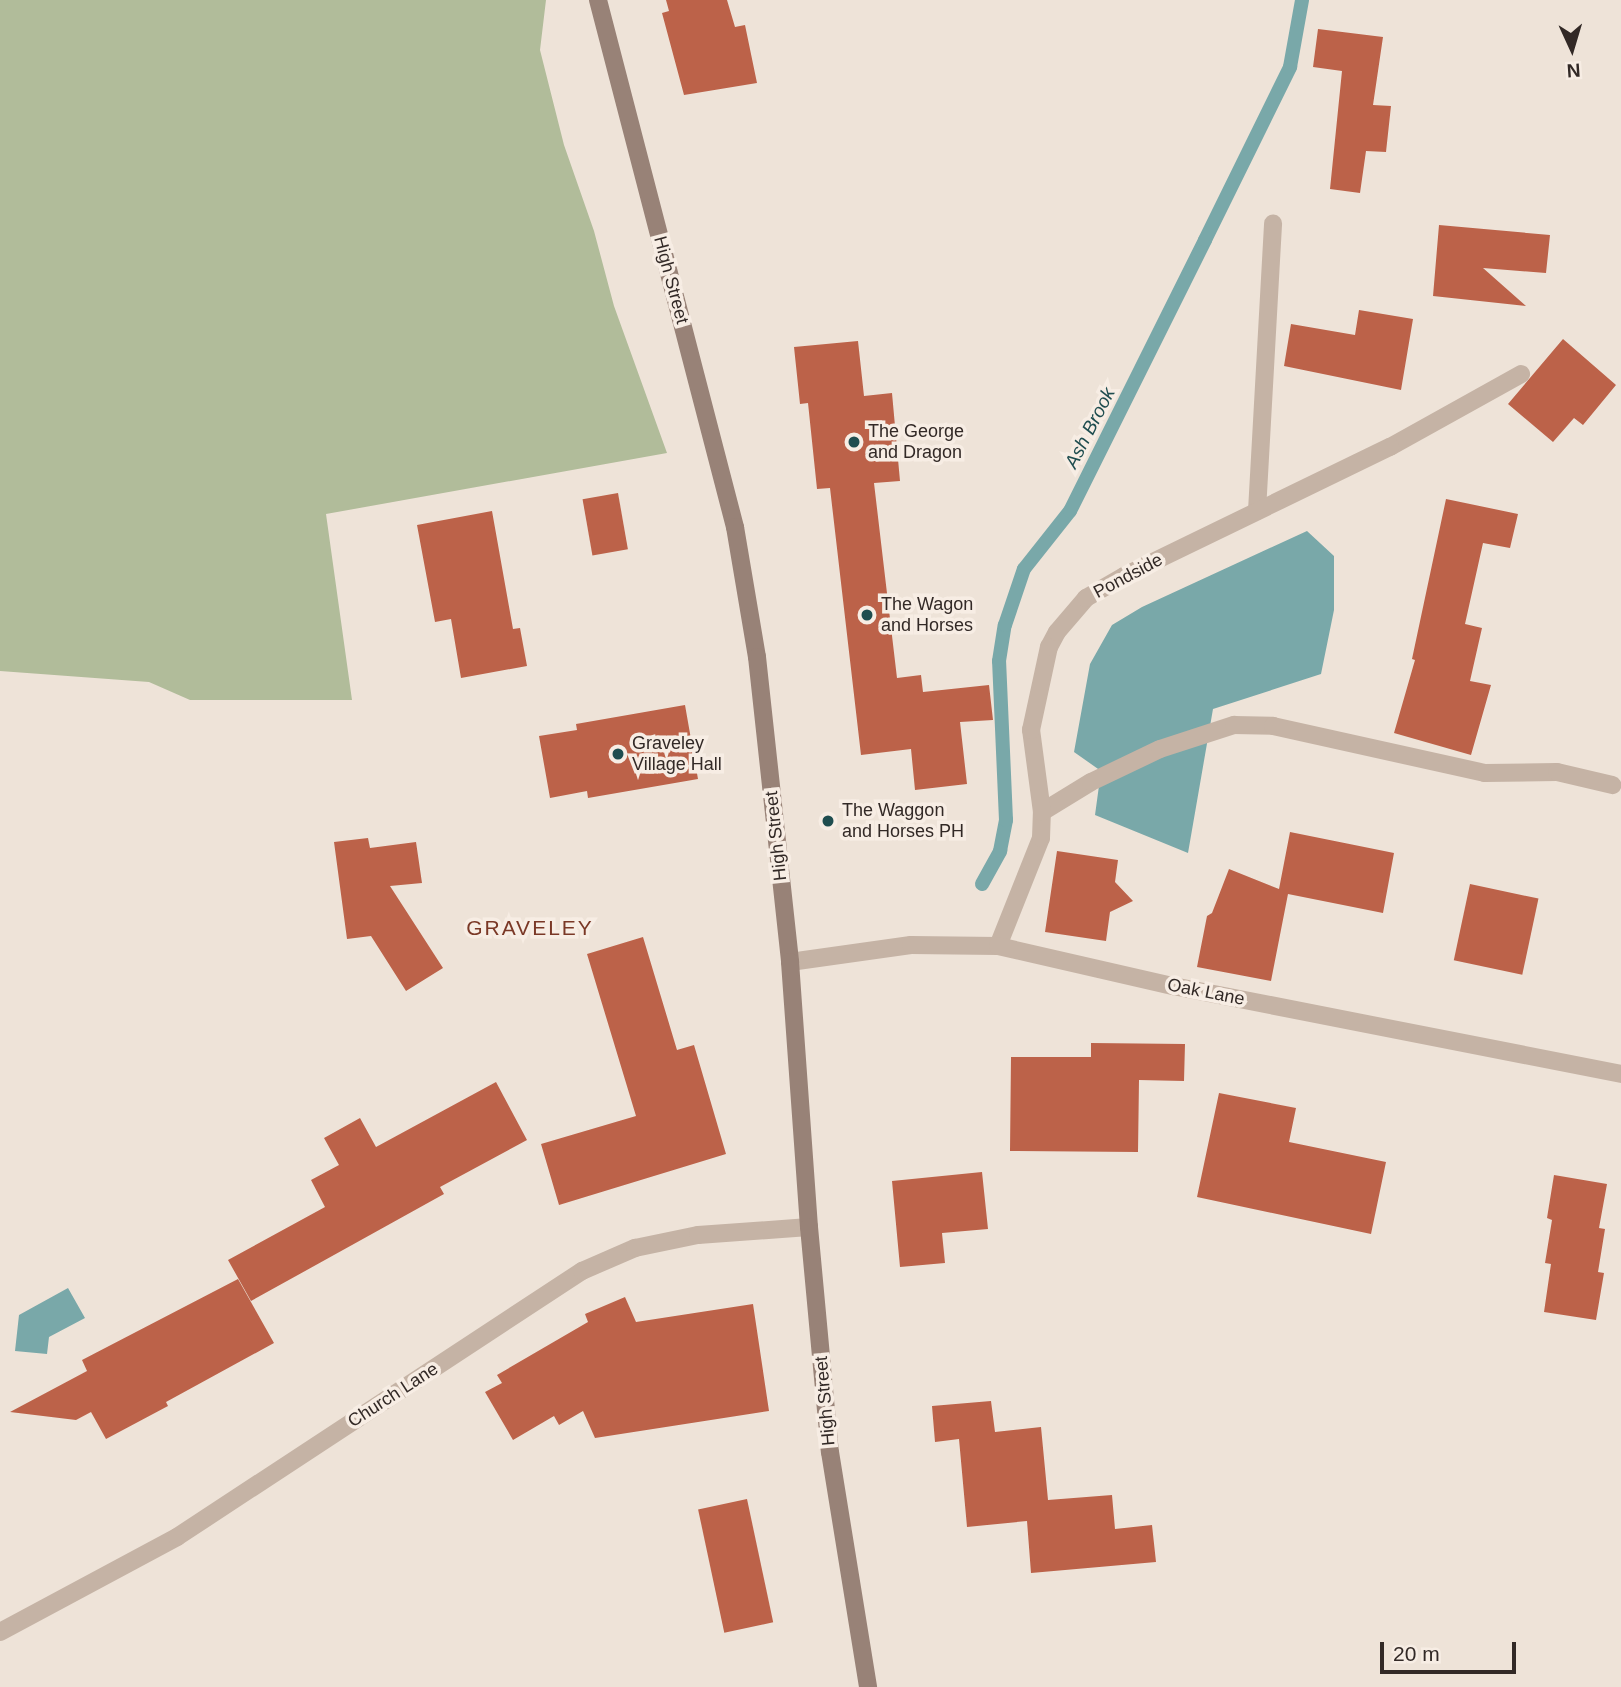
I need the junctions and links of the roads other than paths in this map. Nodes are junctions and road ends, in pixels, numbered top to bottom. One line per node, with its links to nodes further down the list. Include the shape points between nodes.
1 (598, 0): 8 (main road, High Street, via 735,527 757,657)
2 (1273, 223): 4 (street)
3 (1521, 374): 4 (street, Pondside, via 1390,447)
4 (1257, 511): 6 (street, Pondside, via 1086,598 1057,632 1049,647 1031,730)
5 (1612, 785): 6 (street, via 1557,772 1485,773 1273,726 1234,725 1160,749)
6 (1042, 812): 7 (street, Pondside, via 1041,838)
7 (998, 946): 8 (street, Oak Lane, via 925,944); 9 (street, Oak Lane, via 1173,986)
8 (790, 962): 10 (main road, High Street)
9 (1621, 1074)
10 (809, 1227): 11 (street, Church Lane, via 698,1235 635,1248 582,1271 177,1537); 12 (main road, High Street, via 830,1452)
11 (0, 1632)
12 (868, 1687)

